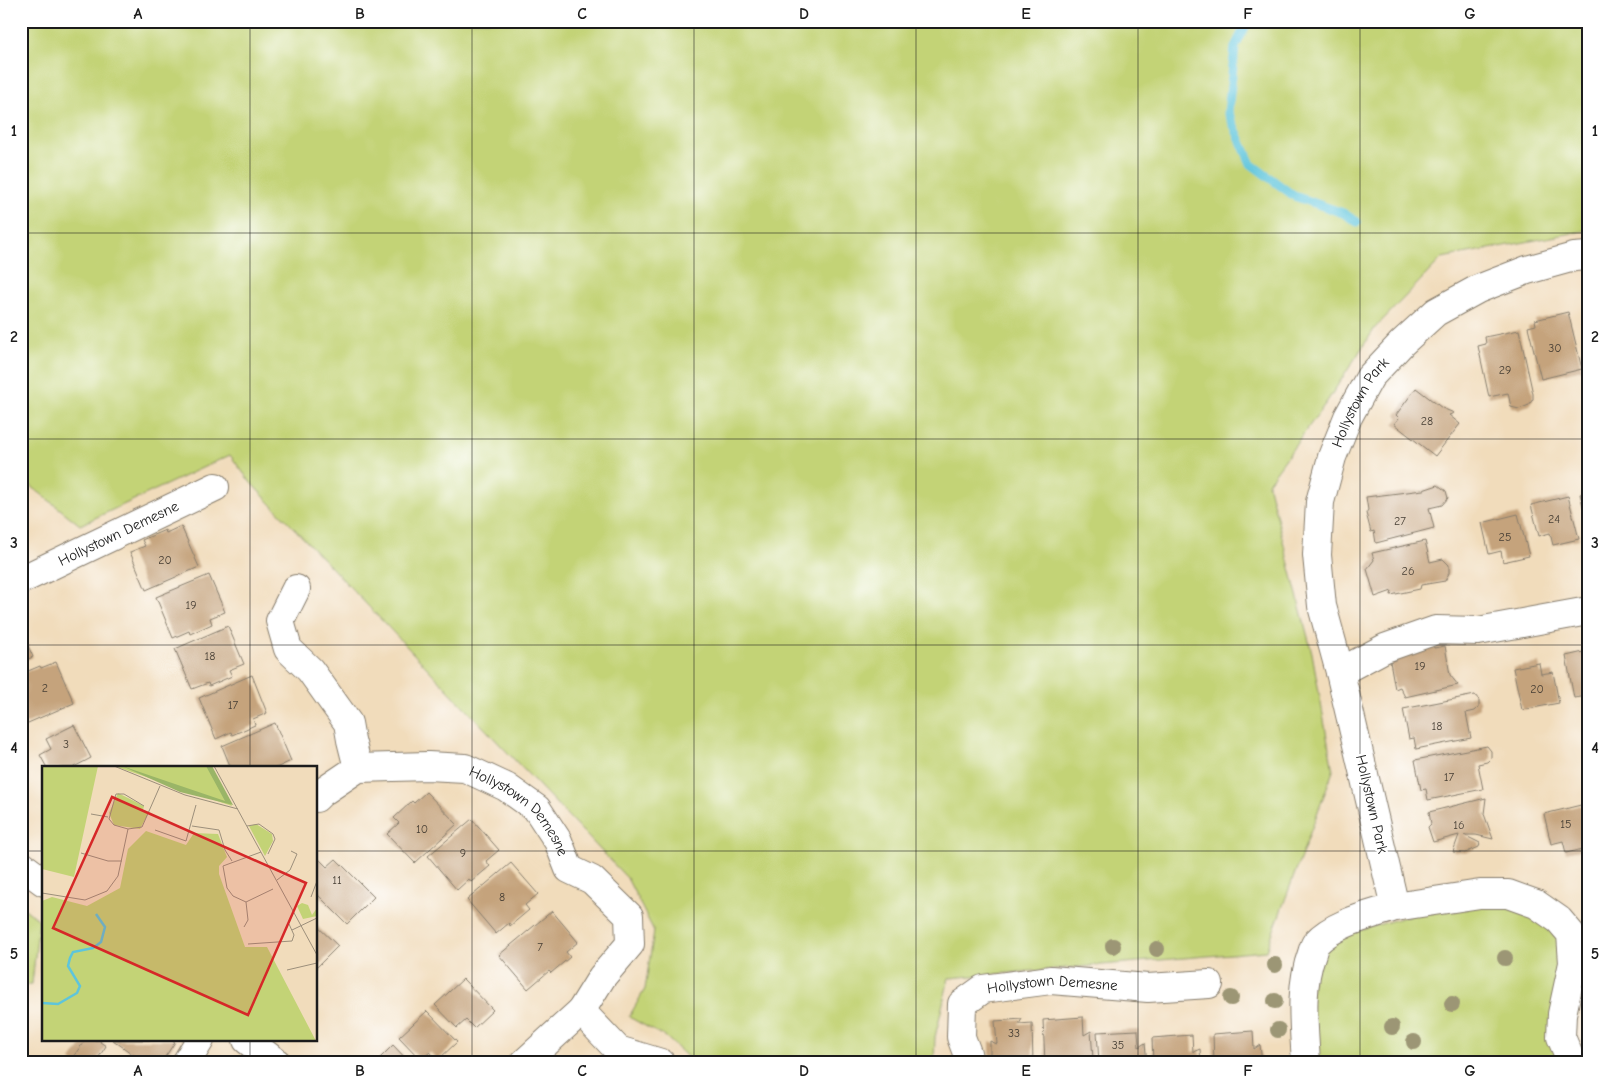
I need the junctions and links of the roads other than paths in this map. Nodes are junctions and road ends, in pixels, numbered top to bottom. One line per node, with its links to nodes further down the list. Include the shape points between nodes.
1 (1588, 256): 6 (street, Hollystown Park, via 1526,270 1478,289 1436,312 1370,377 1348,417 1332,457 1320,502 1317,555 1322,606)
2 (215, 487): 3 (street, Hollystown Demesne)
3 (21, 580)
4 (296, 589): 7 (street, via 280,621 288,649 310,670 348,723)
5 (1588, 611): 6 (street, via 1478,631 1436,630 1385,648)
6 (1340, 672): 11 (street, Hollystown Park)
7 (358, 768): 8 (street); 14 (street, Hollystown Demesne, via 465,768 506,787 537,809 558,841 569,869 592,880 629,916 630,944 602,977)
8 (318, 796)
9 (21, 865): 10 (street)
10 (42, 881)
11 (1396, 907): 12 (street, via 1480,894 1508,894 1536,904); 22 (street, via 1334,929 1315,944 1307,968 1303,1000)
12 (1579, 932): 23 (street, via 1562,1014 1561,1037)
13 (1209, 984): 21 (street, Hollystown Demesne, via 1148,988 1051,980 982,989 962,1004 960,1037)
14 (581, 1011): 19 (street, Hollystown Demesne); 20 (street, via 618,1050)
15 (199, 1042): 17 (street)
16 (250, 1042): 18 (street)
17 (186, 1063)
18 (277, 1063)
19 (524, 1063)
20 (661, 1063)
21 (969, 1063)
22 (1306, 1063)
23 (1572, 1063)

